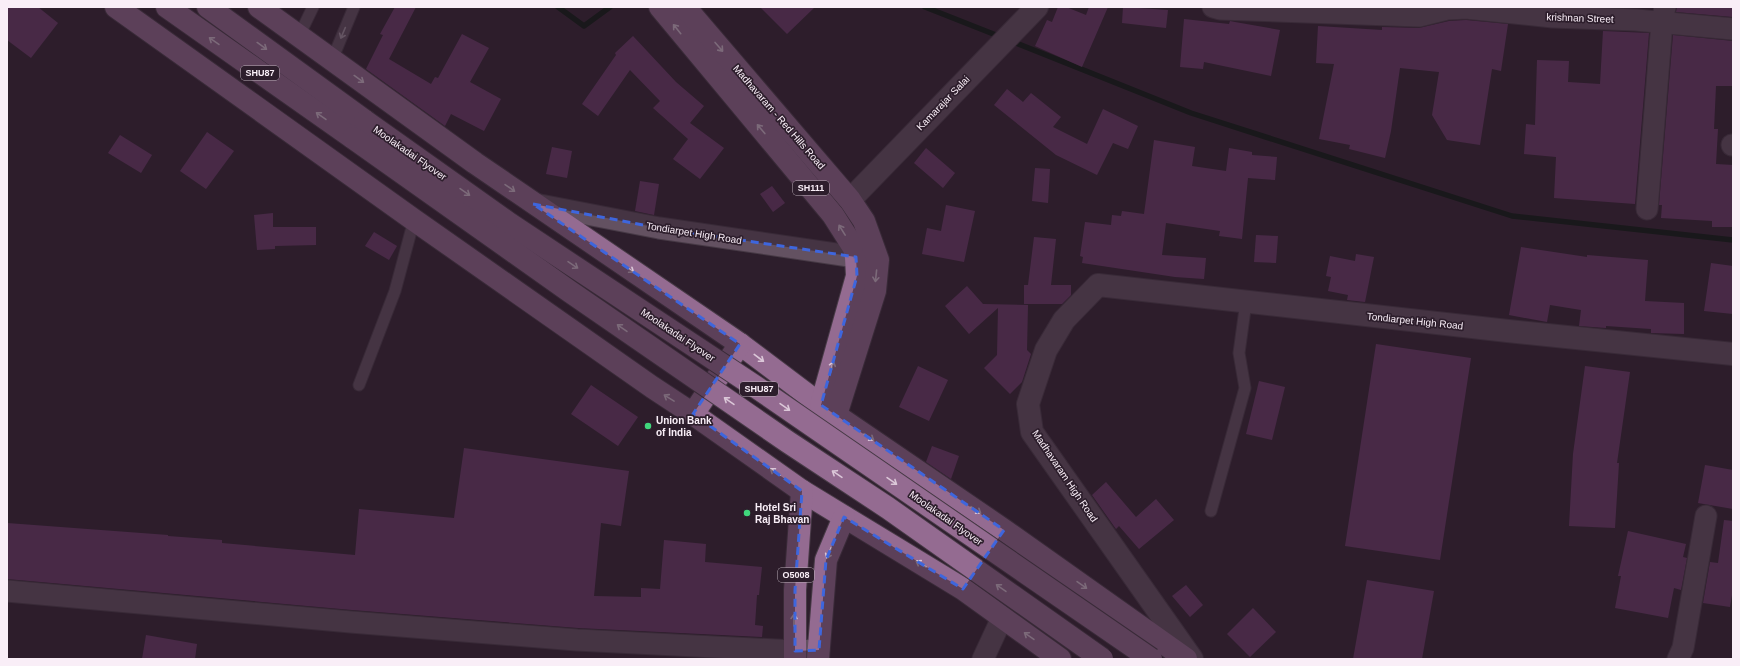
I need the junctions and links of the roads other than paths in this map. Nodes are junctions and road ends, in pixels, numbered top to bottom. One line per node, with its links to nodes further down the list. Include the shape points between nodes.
1 (116, 7): 20 (main road)
2 (167, 7): 41 (main road, Moolakadai Flyover / SHU87, one-way to 2, bridge, via 888,508 575,295)
3 (208, 7): 42 (main road, Moolakadai Flyover / SHU87, one-way to 42, bridge, via 510,224 756,387)
4 (259, 7): 15 (main road)
5 (313, 7): 15 (lane)
6 (354, 7): 16 (lane, one-way to 16)
7 (660, 7): 21 (main road, Madhavaram - Red Hills Road / SH111, one-way to 7, via 854,248 833,215)
8 (685, 7): 17 (main road, Madhavaram - Red Hills Road / SH111, one-way to 17)
9 (1213, 7): 11 (street, krishnan Street, via 1419,16)
10 (1034, 10): 17 (street, Kamarajar Salai)
11 (1434, 10): 12 (street, krishnan Street, via 1466,8)
12 (1553, 12): 13 (street, krishnan Street)
13 (1663, 15): 14 (street, krishnan Street); 19 (street)
14 (1733, 29)
15 (299, 36): 16 (main road)
16 (332, 60): 18 (main road, one-way to 18)
17 (850, 200): 27 (main road, Madhavaram - Red Hills Road / SH111, one-way to 27, via 864,221 878,260 875,291)
18 (533, 204): 21 (street, Tondiarpet High Road, via 659,228); 24 (main road, one-way to 24)
19 (1647, 209)
20 (414, 220): 26 (lane, via 395,291); 28 (main road, one-way to 20)
21 (856, 257): 27 (main road, Madhavaram - Red Hills Road / SH111, one-way to 21, via 857,276)
22 (1098, 285): 23 (street, Tondiarpet High Road); 44 (street, Madhavaram High Road, via 1064,320 1046,350 1028,404 1032,432)
23 (1246, 302): 25 (street, Tondiarpet High Road); 30 (lane, via 1239,353 1245,388)
24 (740, 344): 27 (main road, one-way to 27); 28 (main road)
25 (1733, 354)
26 (359, 384)
27 (829, 410): 33 (main road, one-way to 33)
28 (693, 414): 29 (main road, one-way to 28)
29 (802, 491): 32 (main road); 38 (main road, O5008, one-way to 29, via 795,590)
30 (1211, 511)
31 (1706, 516): 45 (street, via 1683,648)
32 (844, 517): 34 (main road, one-way to 32); 37 (main road, O5008, one-way to 37, via 826,560)
33 (1004, 530): 34 (main road); 43 (main road, one-way to 43)
34 (963, 589): 36 (main road)
35 (7, 590): 38 (street, via 351,622)
36 (1002, 618): 39 (street); 40 (main road, one-way to 36)
37 (818, 654): 38 (street)
38 (795, 655)
39 (983, 659)
40 (1060, 659)
41 (1102, 659)
42 (1151, 659)
43 (1186, 659)
44 (1192, 659)
45 (1678, 659)

